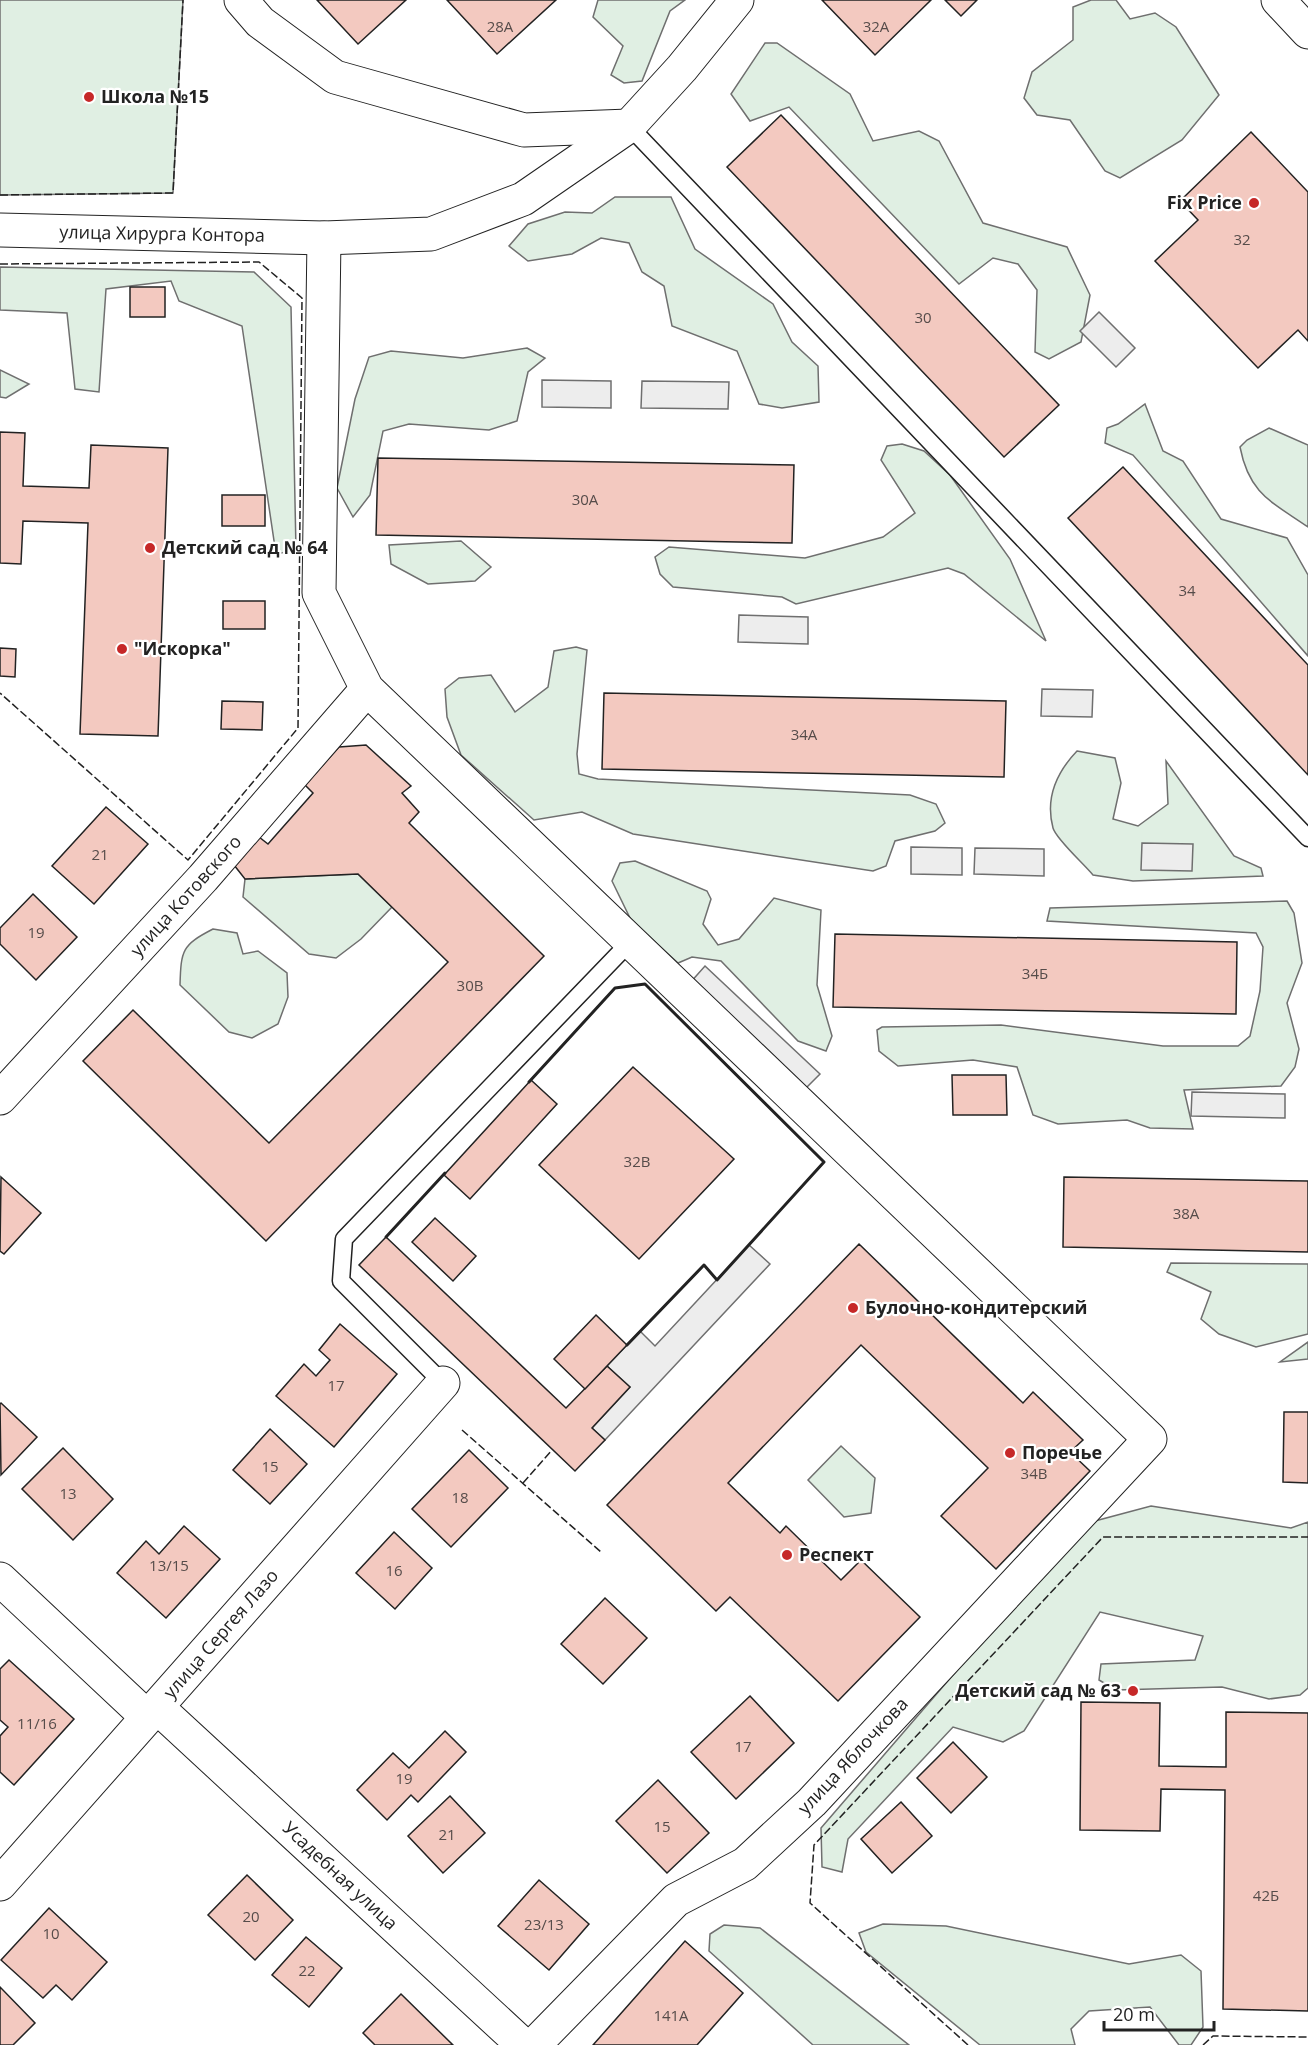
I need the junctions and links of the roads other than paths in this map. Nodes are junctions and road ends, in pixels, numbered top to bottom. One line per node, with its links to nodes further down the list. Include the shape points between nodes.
1 (241, 0): 5 (street, via 260,22 335,77 524,130)
2 (737, 0): 5 (street, улица Хирурга Контора)
3 (1278, 0): 4 (street)
4 (1308, 32)
5 (629, 126): 7 (street, улица Хирурга Контора, via 523,199 431,234); 9 (lane)
6 (0, 230): 7 (street, улица Хирурга Контора)
7 (324, 238): 8 (street, via 320,593)
8 (367, 689): 10 (street); 11 (street, улица Котовского, via 203,878)
9 (1308, 838)
10 (630, 942): 12 (lane, via 344,1239 341,1281); 17 (street, улица Яблочкова, via 1150,1439 812,1802 746,1864 676,1900)
11 (0, 1098)
12 (443, 1383): 14 (street, улица Сергея Лазо)
13 (0, 1579): 14 (street, Усадебная улица)
14 (152, 1712): 15 (street, улица Сергея Лазо); 16 (street, Усадебная улица)
15 (0, 1884)
16 (523, 2045)
17 (534, 2045)

